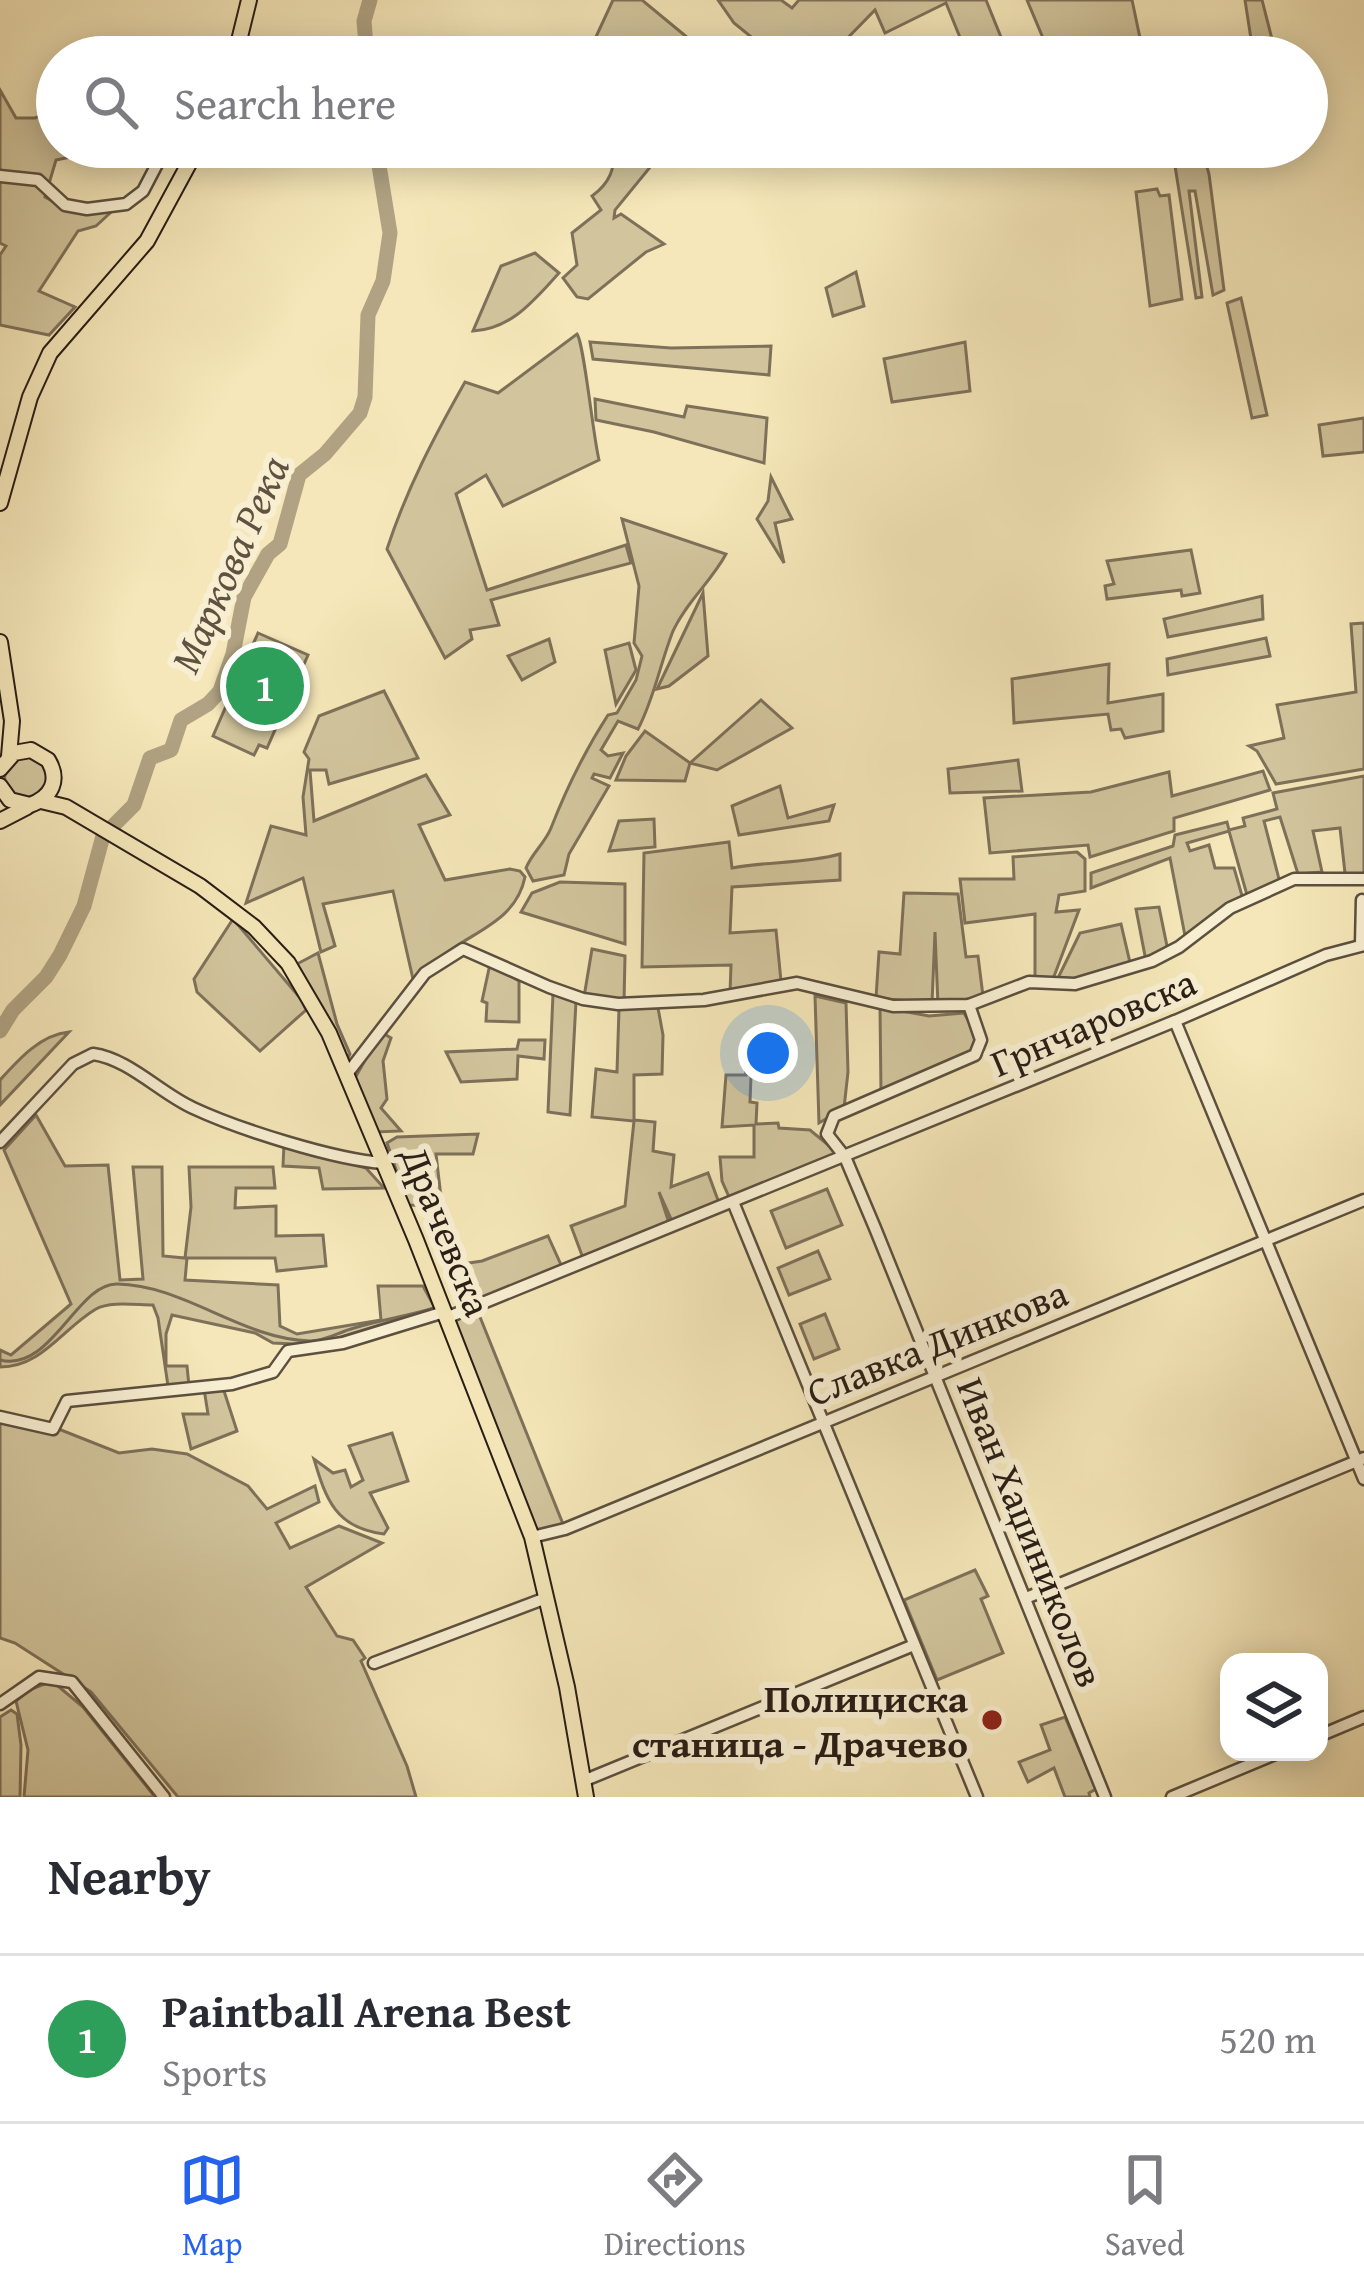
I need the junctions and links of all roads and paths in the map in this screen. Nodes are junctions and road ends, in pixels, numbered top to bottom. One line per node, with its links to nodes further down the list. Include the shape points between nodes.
1 (249, 0): 2 (main road)
2 (241, 36)
3 (155, 168): 5 (street, via 126,204 87,209 65,205 38,180)
4 (187, 168): 6 (main road, via 147,242 50,353)
5 (0, 176)
6 (0, 502)
7 (0, 642): 8 (main road)
8 (12, 721): 9 (main road, Драчевска); 10 (main road)
9 (36, 752): 10 (main road); 11 (main road, Драчевска, via 51,766)
10 (5, 762)
11 (53, 786): 13 (main road); 14 (main road, Драчевска)
12 (0, 787): 13 (main road, Драчевска, via 10,800)
13 (36, 803): 14 (main road, Драчевска); 15 (main road)
14 (66, 807): 21 (main road, Драчевска, via 231,907 274,945)
15 (0, 821)
16 (1364, 879): 19 (street, via 1294,879 1230,908 1152,961 1075,983 1029,982)
17 (1363, 899): 18 (street)
18 (1363, 945): 20 (street, Грнчаровска)
19 (968, 1004): 21 (street, via 892,1006 797,983 692,1002 618,1004 549,987 466,949 425,973); 23 (street, Грнчаровска, via 977,1053 834,1116 827,1134)
20 (1175, 1021): 23 (street, Грнчаровска); 27 (street)
21 (347, 1074): 24 (main road, Драчевска)
22 (0, 1142): 24 (street, via 93,1054 194,1109)
23 (845, 1157): 26 (street, Грнчаровска); 29 (street, Иван Хаџиниколов)
24 (384, 1163): 28 (main road, Драчевска)
25 (1364, 1200): 27 (street, Славка Динкова)
26 (733, 1202): 28 (street, Грнчаровска); 31 (street)
27 (1265, 1241): 29 (street, Славка Динкова); 32 (street)
28 (445, 1315): 30 (street, Грнчаровска, via 288,1351 273,1372 232,1384 67,1401 53,1429); 34 (main road, Драчевска)
29 (935, 1376): 31 (street, Славка Динкова); 36 (street, Иван Хаџиниколов)
30 (0, 1417)
31 (823, 1421): 34 (street, Славка Динкова); 37 (street)
32 (1360, 1459): 33 (street); 36 (street)
33 (1364, 1479)
34 (538, 1536): 35 (main road, Драчевска)
35 (546, 1598): 38 (street); 43 (main road, Драчевска)
36 (1026, 1598): 47 (street, Иван Хаџиниколов)
37 (914, 1645): 43 (street); 46 (street)
38 (374, 1663)
39 (0, 1704): 44 (street, via 39,1677 72,1682)
40 (1364, 1717): 41 (street)
41 (1328, 1732)
42 (1258, 1761): 48 (street)
43 (584, 1780): 45 (main road, Драчевска)
44 (164, 1797)
45 (586, 1797)
46 (977, 1797)
47 (1106, 1797)
48 (1172, 1797)

